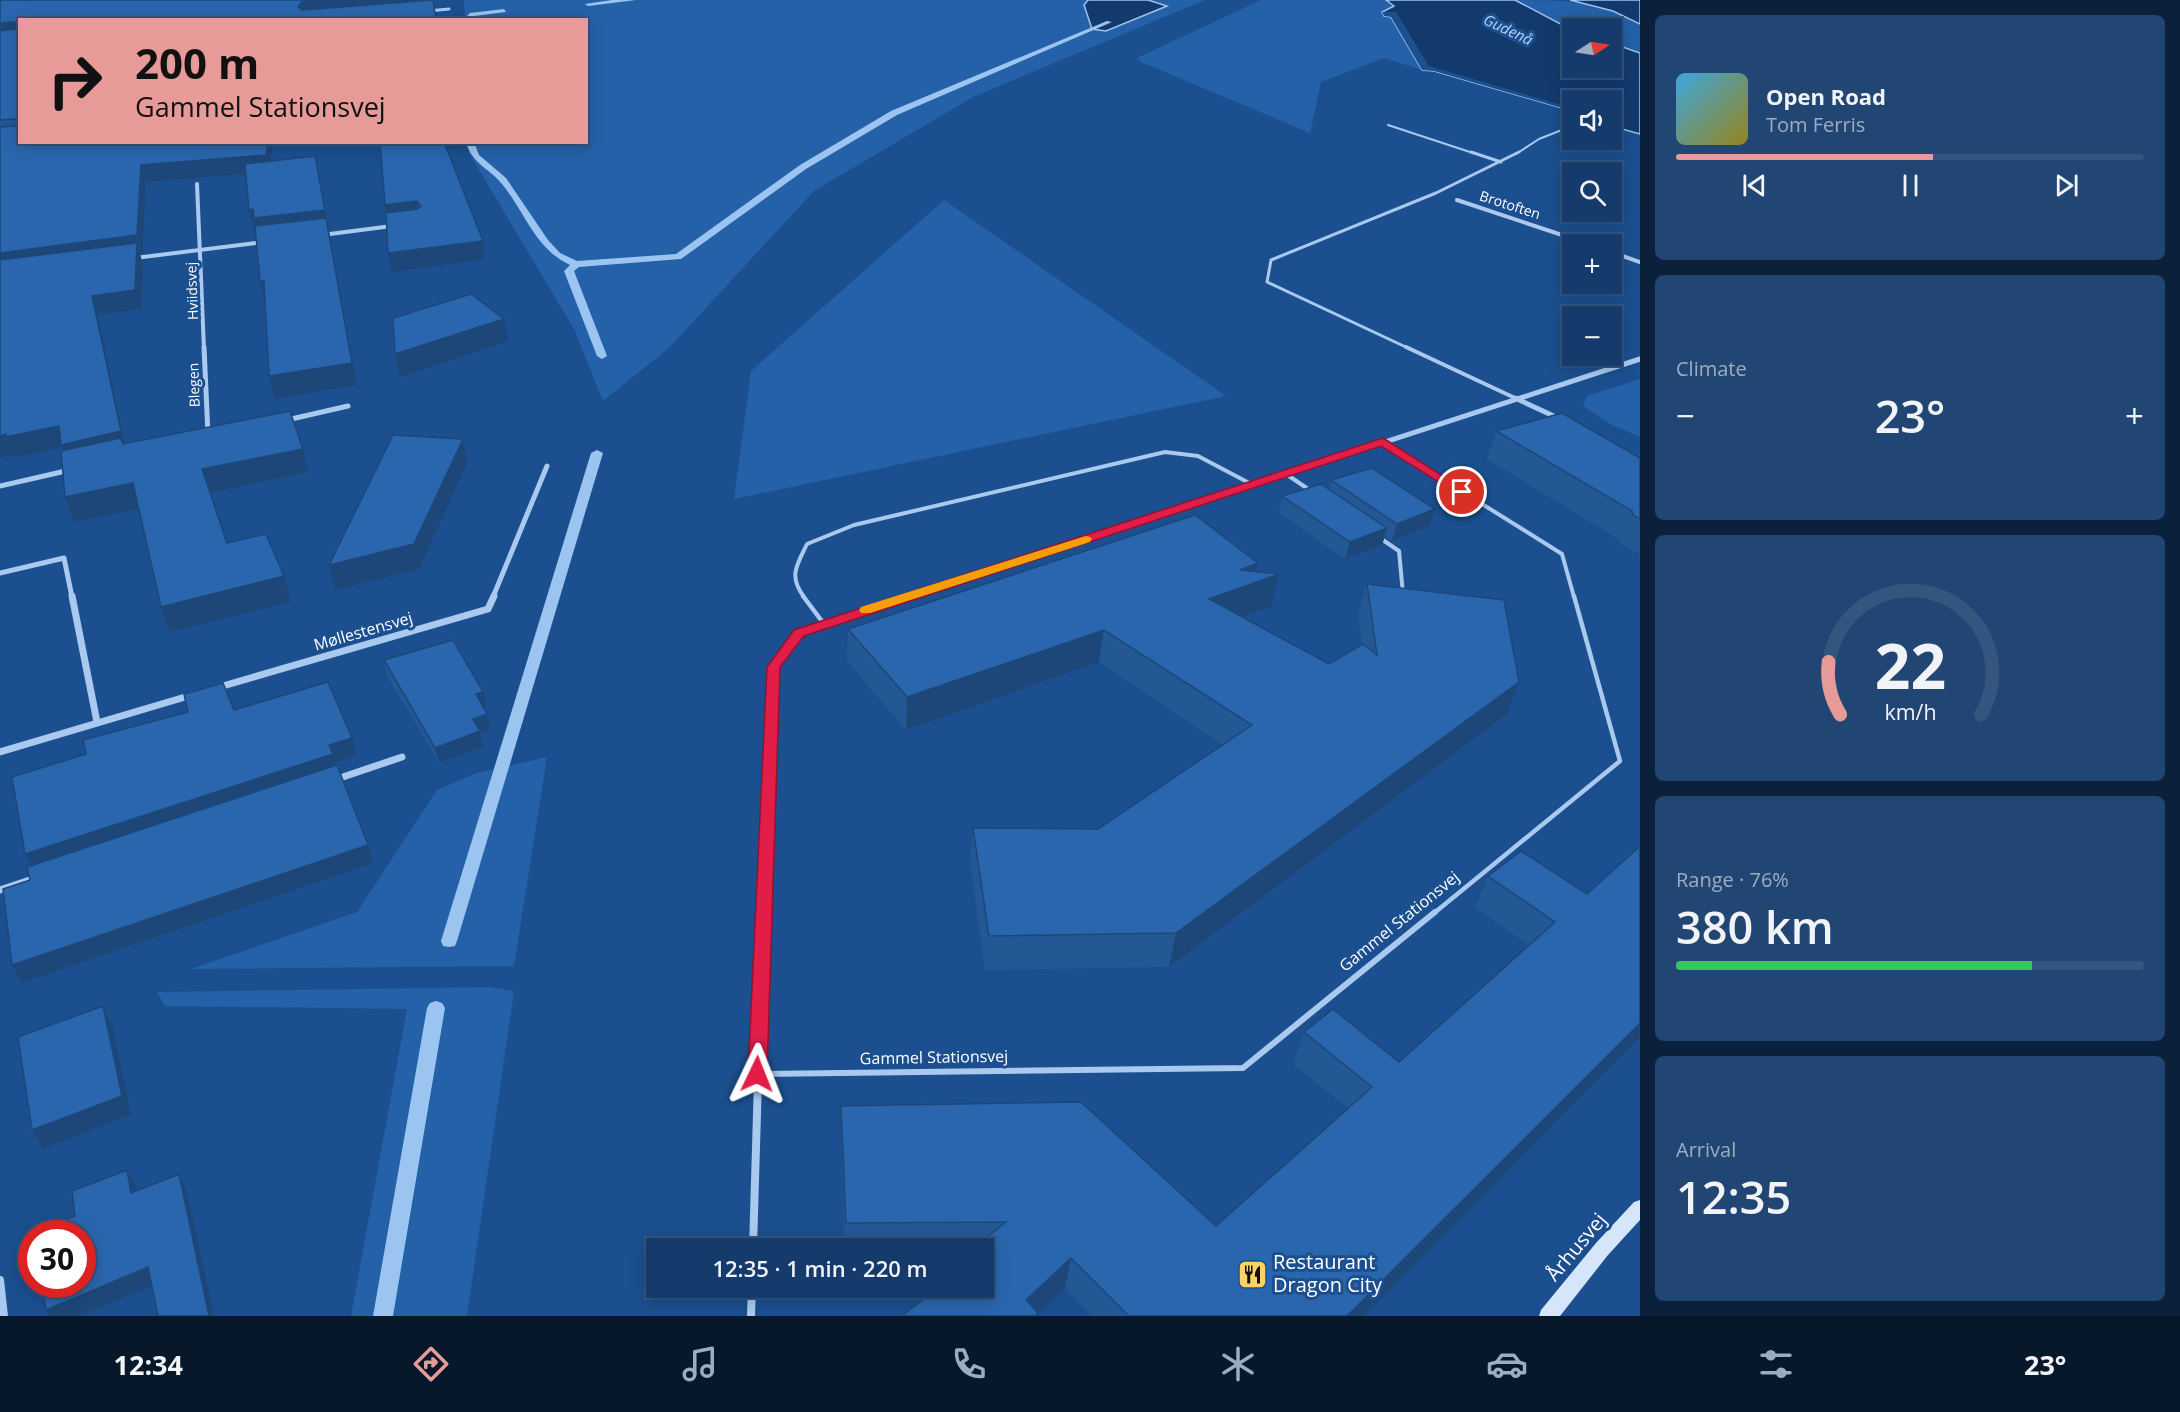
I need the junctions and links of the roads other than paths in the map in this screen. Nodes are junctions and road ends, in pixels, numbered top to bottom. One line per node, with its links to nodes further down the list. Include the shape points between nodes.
1 (448, 9): 2 (street)
2 (425, 11)
3 (1388, 126): 5 (lane)
4 (1562, 130): 5 (lane)
5 (1501, 162): 18 (lane, via 1415,203 1271,260 1267,282)
6 (197, 184): 12 (street, Hviidsvej)
7 (1457, 200): 10 (street, Brotoften)
8 (397, 226): 9 (street)
9 (316, 235)
10 (1562, 235)
11 (270, 241): 12 (street, Hviidsvej)
12 (201, 249): 14 (street, Hviidsvej); 16 (street, Hviidsvej)
13 (1622, 256): 15 (street)
14 (130, 258)
15 (1640, 262)
16 (204, 331): 23 (street, Blegen)
17 (1640, 359): 18 (street)
18 (1515, 398): 21 (street); 25 (street)
19 (348, 406): 20 (street)
20 (278, 422)
21 (1567, 423)
22 (220, 435): 23 (street)
23 (209, 438): 24 (street)
24 (197, 441)
25 (1383, 442): 28 (street); 44 (lane, Gammel Stationsvej, via 1562,554 1620,761 1243,1068)
26 (547, 466): 36 (street, Møllestensvej, via 488,609)
27 (81, 467): 30 (street)
28 (1286, 474): 29 (street); 31 (lane)
29 (1253, 485): 35 (street); 35 (lane, via 1198,456 1165,452 854,525 807,544 794,570 797,588)
30 (0, 486)
31 (1314, 493)
32 (1371, 532): 34 (lane, via 1399,551)
33 (0, 573): 38 (street, via 64,558)
34 (1403, 595)
35 (824, 624): 44 (street, via 799,633 774,667)
36 (212, 689)
37 (200, 692): 38 (street)
38 (97, 722): 39 (street)
39 (0, 752)
40 (402, 758): 41 (street)
41 (323, 783)
42 (45, 875): 43 (street)
43 (0, 890)
44 (757, 1074): 46 (street)
45 (1640, 1208): 51 (main road, Århusvej)
46 (753, 1238)
47 (0, 1280): 49 (street)
48 (752, 1298): 50 (street)
49 (4, 1316)
50 (751, 1316)
51 (1548, 1316)

